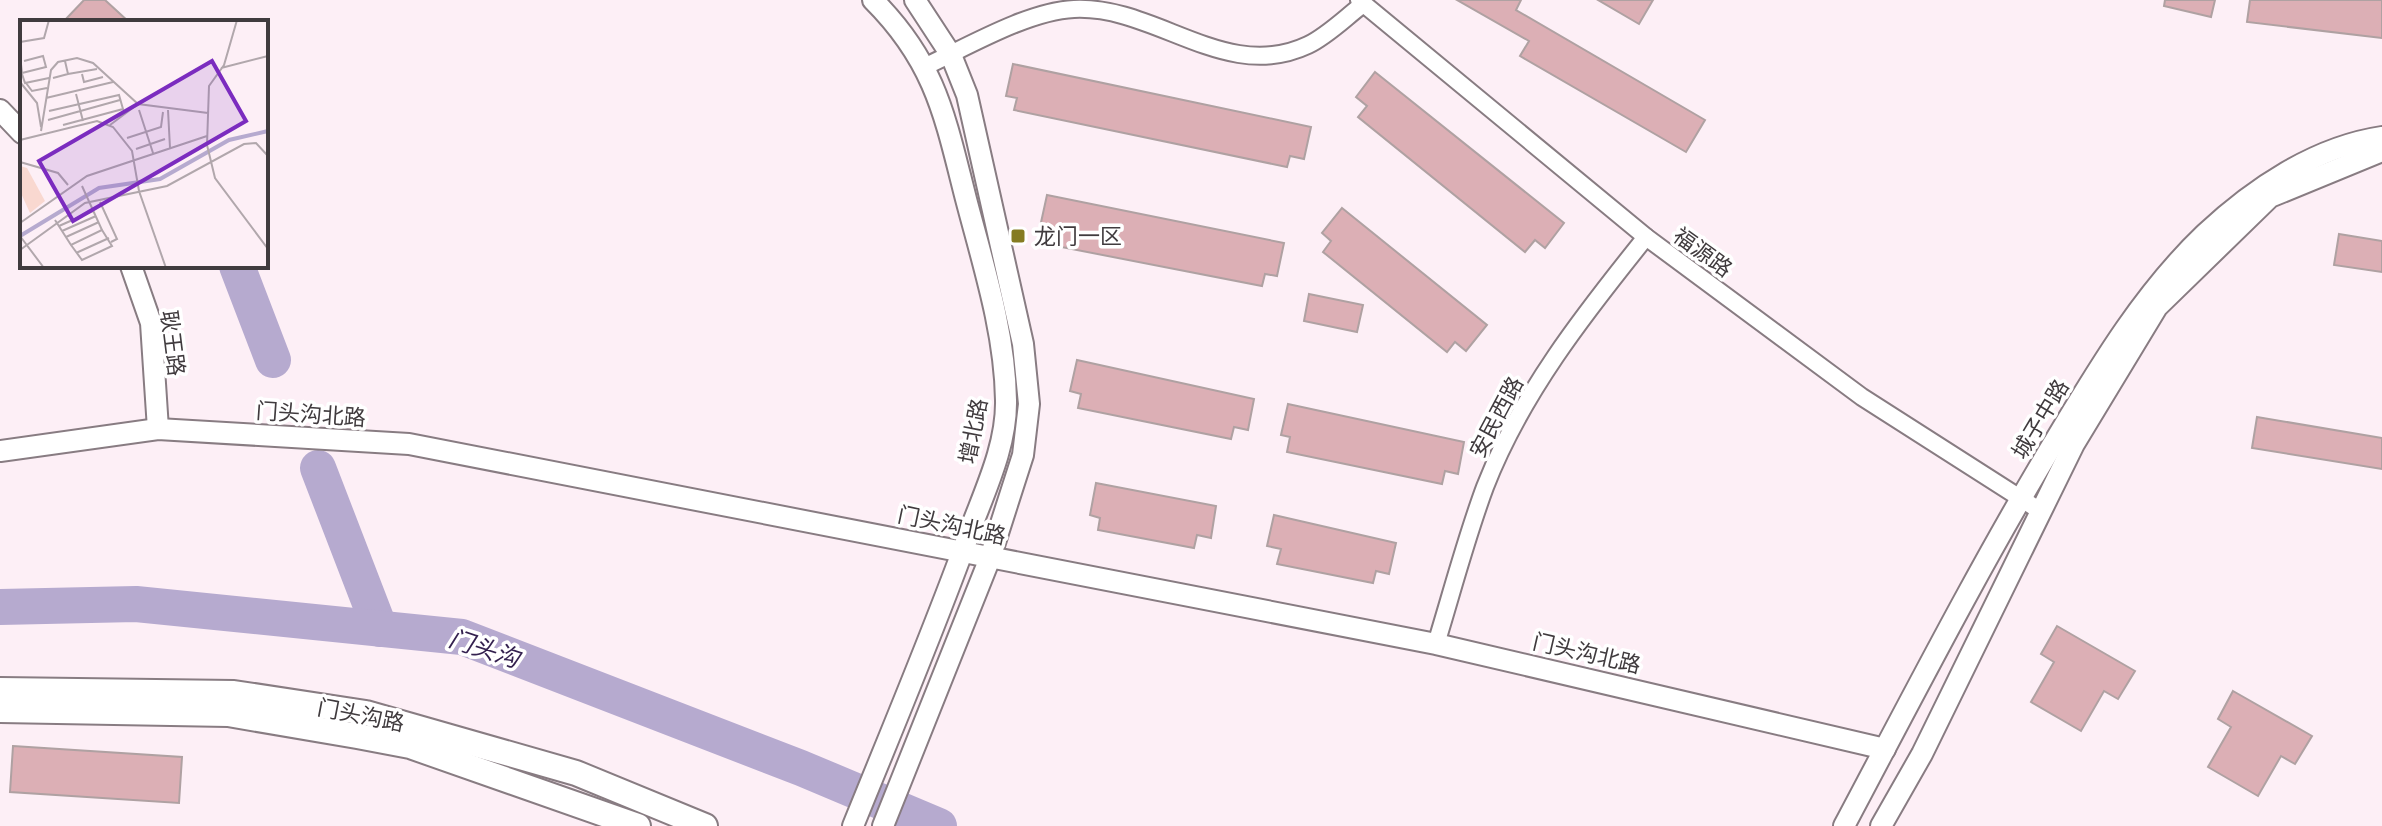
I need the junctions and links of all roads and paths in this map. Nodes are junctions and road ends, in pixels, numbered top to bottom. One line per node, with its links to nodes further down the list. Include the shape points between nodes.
1 (873, 0): 5 (street, 增北路)
2 (915, 0): 4 (street)
3 (1360, 2): 4 (street, via 1309,45 1265,59 1219,51 1118,11 1072,9 1027,21); 10 (street, 福源路)
4 (951, 55): 5 (street); 17 (street, via 967,95 1002,237 1029,404 1023,455)
5 (926, 66): 16 (street, 增北路, via 942,104 989,289 1006,403 998,453)
6 (0, 110): 7 (street)
7 (20, 131)
8 (2382, 137): 14 (street, 城子中路, via 2285,171 2205,234 2144,302)
9 (2382, 151): 15 (street, 城子中路, via 2270,197 2157,307 2074,444)
10 (1646, 237): 14 (street, 福源路, via 1862,397); 18 (street, 安民西路, via 1581,318 1526,403 1485,486)
11 (132, 268): 12 (street, 耿王路, via 151,323)
12 (158, 429): 13 (street, 门头沟北路); 16 (street, 门头沟北路, via 409,444)
13 (0, 451)
14 (2018, 499): 15 (street, 福源路); 21 (street, 城子中路)
15 (2042, 512): 27 (street, 城子中路)
16 (963, 550): 17 (street, 门头沟北路); 24 (street, 增北路)
17 (990, 558): 18 (street, 门头沟北路); 25 (street)
18 (1436, 644): 21 (street, 门头沟北路)
19 (0, 690): 23 (main road, 门头沟路, via 234,693 366,713 576,773)
20 (0, 710): 22 (main road, 门头沟路, via 228,714 357,736 410,746)
21 (1885, 749): 26 (street, 城子中路)
22 (638, 826)
23 (705, 826)
24 (853, 826)
25 (883, 826)
26 (1844, 826)
27 (1881, 826)

